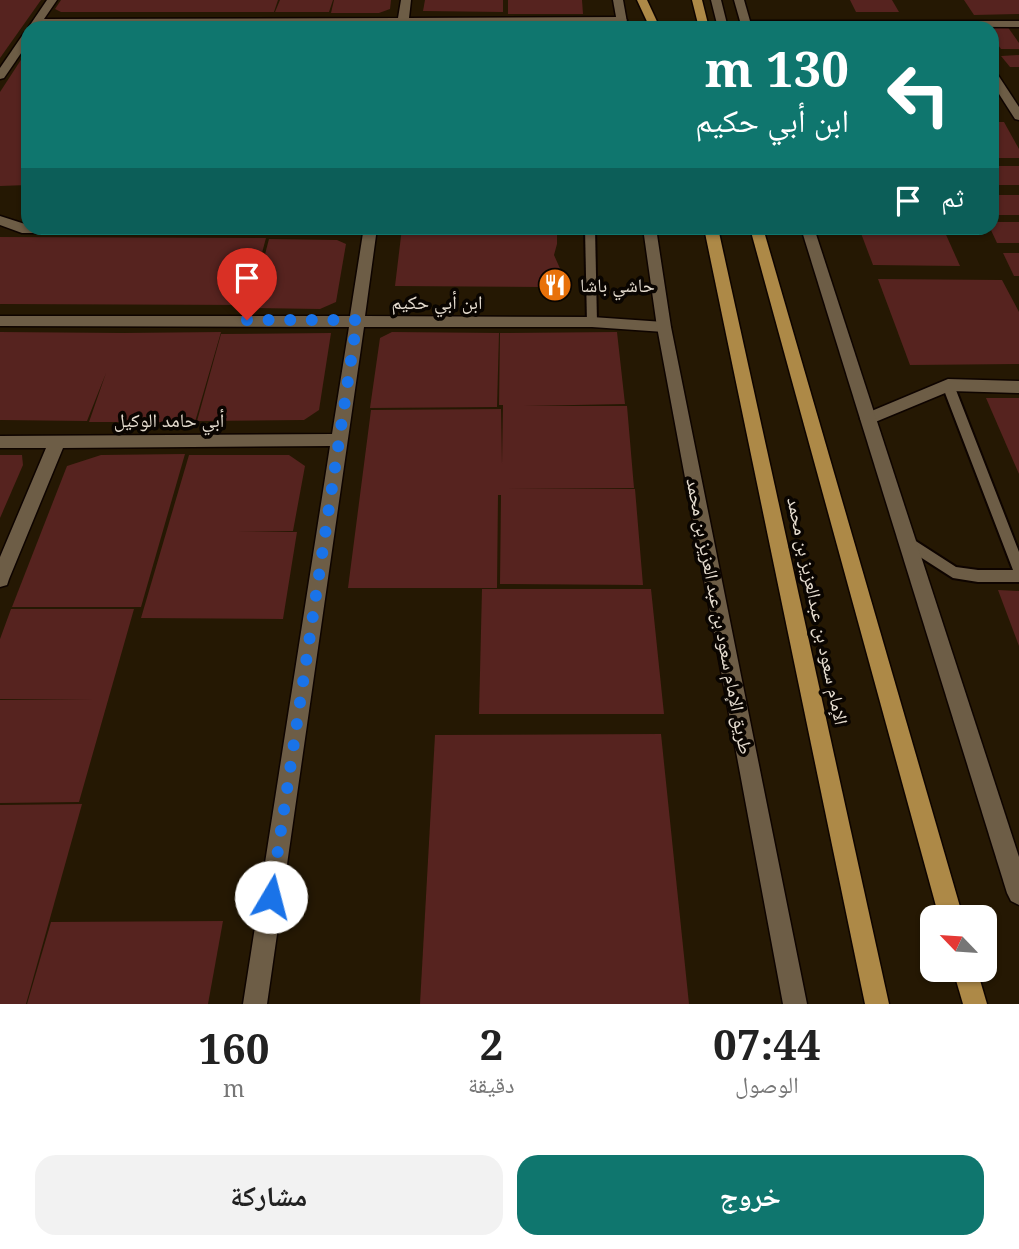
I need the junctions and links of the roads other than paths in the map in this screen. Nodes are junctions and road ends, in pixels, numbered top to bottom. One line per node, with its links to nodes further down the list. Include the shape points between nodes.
1 (52, 0): 9 (street)
2 (406, 0): 10 (street)
3 (618, 0): 11 (street)
4 (642, 0): 12 (main road)
5 (656, 0): 13 (main road)
6 (697, 0): 14 (main road)
7 (716, 0): 15 (street)
8 (739, 0): 16 (street)
9 (38, 21)
10 (402, 21)
11 (622, 21)
12 (652, 21)
13 (660, 21)
14 (702, 21)
15 (721, 21)
16 (745, 21)
17 (1019, 24): 18 (street)
18 (999, 25)
19 (21, 46): 20 (street)
20 (0, 76)
21 (999, 85): 22 (street)
22 (1019, 116)
23 (0, 220): 24 (street)
24 (21, 223)
25 (370, 235): 31 (street)
26 (590, 235): 33 (lane)
27 (650, 235): 34 (street, طريق الإمام سعود بن عبد العزيز بن محمد)
28 (712, 235): 50 (main road, الإمام سعود بن عبدالعزيز بن محمد)
29 (758, 235): 46 (main road, الإمام سعود بن عبدالعزيز بن محمد)
30 (809, 235): 37 (street)
31 (357, 320): 32 (street, ابن أبي حكيم); 33 (street, ابن أبي حكيم); 38 (street)
32 (0, 321)
33 (592, 322): 34 (street, ابن أبي حكيم)
34 (664, 327): 49 (street, طريق الإمام سعود بن عبد العزيز بن محمد)
35 (948, 385): 36 (street); 37 (street); 42 (lane)
36 (1019, 387)
37 (868, 419): 41 (street)
38 (338, 440): 40 (street, أبي حامد الوكيل); 48 (street)
39 (0, 442): 40 (street, أبي حامد الوكيل)
40 (57, 442): 44 (street)
41 (907, 541): 43 (lane, via 953,572); 45 (street)
42 (1019, 569)
43 (1019, 576)
44 (0, 579)
45 (1019, 893)
46 (948, 905)
47 (969, 982): 51 (main road)
48 (255, 1004)
49 (795, 1004)
50 (877, 1004)
51 (975, 1004)

